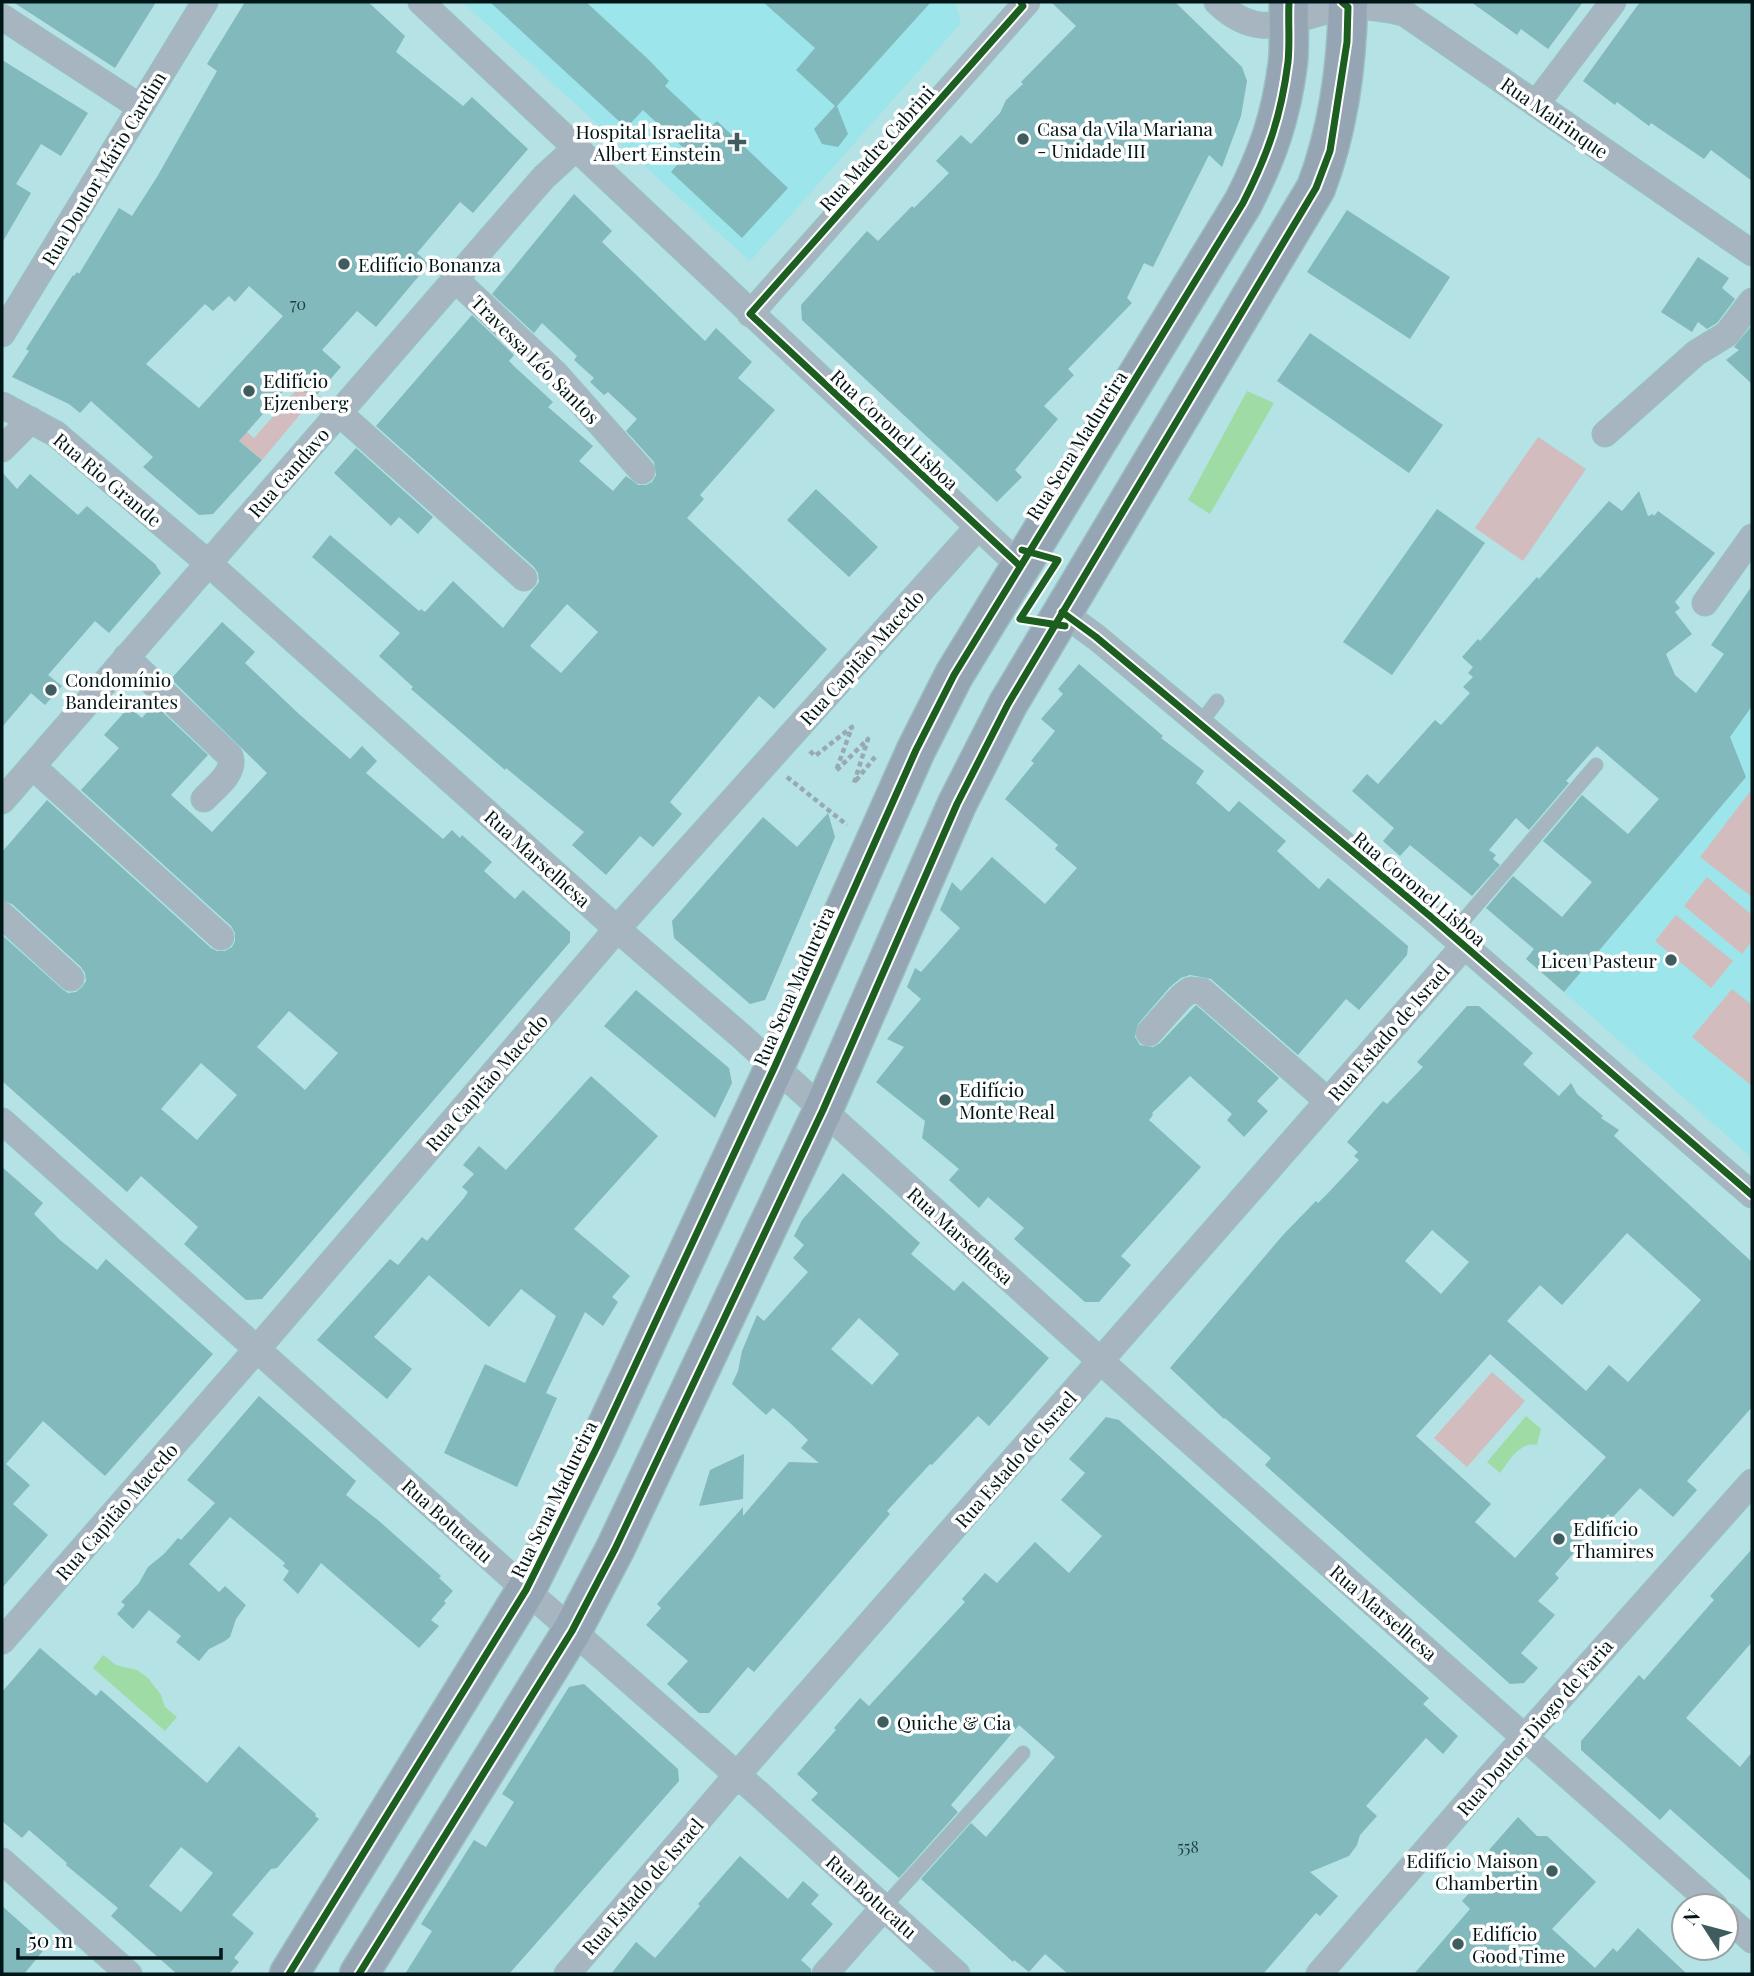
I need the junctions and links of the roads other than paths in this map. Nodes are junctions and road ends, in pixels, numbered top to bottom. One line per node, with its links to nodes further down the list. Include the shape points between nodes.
1 (205, 2): 10 (street, Rua Doutor Mário Cardim)
2 (421, 2): 11 (street, Rua Coronel Lisboa)
3 (1217, 2): 7 (street, Rua Mairinque, via 1238,20 1255,26)
4 (1613, 2): 9 (street)
5 (1024, 3): 15 (street, Rua Madre Cabrini)
6 (1348, 5): 7 (street, Rua Mairinque); 9 (street, Rua Mairinque, via 1404,13); 29 (main road, via 1330,151 1316,188)
7 (1289, 12): 26 (main road, Rua Sena Madureira, via 1288,59 1278,119 1264,162)
8 (2, 17): 10 (street)
9 (1536, 104): 12 (street, Rua Mairinque)
10 (140, 107): 16 (street, Rua Doutor Mário Cardim)
11 (577, 147): 13 (street, Rua Gandavo, via 544,177); 15 (street, Rua Coronel Lisboa)
12 (1752, 253)
13 (456, 280): 18 (street, Rua Gandavo); 22 (street, Travessa Léo Santos, via 555,373)
14 (1752, 301): 20 (street, via 1727,334 1696,353)
15 (750, 314): 23 (street, Rua Coronel Lisboa)
16 (2, 334)
17 (2, 405): 19 (street, Rua Rio Grande)
18 (339, 413): 25 (street, Rua Gandavo); 27 (street)
19 (31, 420): 21 (street); 25 (street, Rua Rio Grande, via 56,435)
20 (1605, 434)
21 (2, 449)
22 (642, 471)
23 (977, 528): 26 (street, Rua Coronel Lisboa); 38 (street, Rua Capitão Macedo)
24 (1752, 537): 28 (street)
25 (208, 563): 30 (street, Rua Gandavo); 38 (street, Rua Marselhesa)
26 (1020, 566): 43 (main road, Rua Sena Madureira, via 954,675 916,750)
27 (524, 578)
28 (1705, 603)
29 (1062, 612): 32 (street, Rua Coronel Lisboa); 45 (main road, via 957,804)
30 (126, 657): 34 (street, Rua Gandavo); 35 (street, via 230,756 229,773)
31 (1217, 701): 32 (lane)
32 (1200, 724): 40 (street, Rua Coronel Lisboa)
33 (1596, 765): 40 (lane)
34 (32, 766): 36 (street, Rua Gandavo); 39 (street)
35 (204, 799)
36 (2, 800)
37 (2, 915): 41 (street)
38 (617, 929): 43 (street, Rua Marselhesa); 48 (street, Rua Capitão Macedo)
39 (222, 937)
40 (1458, 940): 44 (street, Rua Estado de Israel); 47 (street, Rua Coronel Lisboa)
41 (71, 978)
42 (1149, 1033): 44 (street, via 1181,997 1190,990 1202,991)
43 (775, 1066): 45 (street, Rua Marselhesa); 51 (main road, Rua Sena Madureira)
44 (1328, 1101): 49 (street, Rua Estado de Israel)
45 (823, 1110): 49 (street, Rua Marselhesa); 52 (main road)
46 (2, 1121): 48 (street, Rua Botucatu)
47 (1752, 1195)
48 (258, 1348): 51 (street, Rua Botucatu); 53 (street, Rua Capitão Macedo)
49 (1100, 1361): 54 (street, Rua Marselhesa); 56 (street, Rua Estado de Israel)
50 (1752, 1482): 54 (street, Rua Doutor Diogo de Faria)
51 (526, 1590): 52 (street, Rua Botucatu); 61 (main road, Rua Sena Madureira)
52 (572, 1631): 56 (street, Rua Botucatu); 62 (main road)
53 (2, 1641)
54 (1525, 1737): 58 (street, Rua Marselhesa); 66 (street, Rua Doutor Diogo de Faria)
55 (1023, 1753): 59 (lane)
56 (737, 1775): 59 (street, Rua Botucatu); 63 (street, Rua Estado de Israel)
57 (2, 1861): 60 (street)
58 (1699, 1892)
59 (885, 1906): 64 (street); 65 (street, Rua Botucatu)
60 (129, 1974)
61 (289, 1974)
62 (359, 1974)
63 (567, 1974)
64 (825, 1974)
65 (957, 1974)
66 (1319, 1974)

